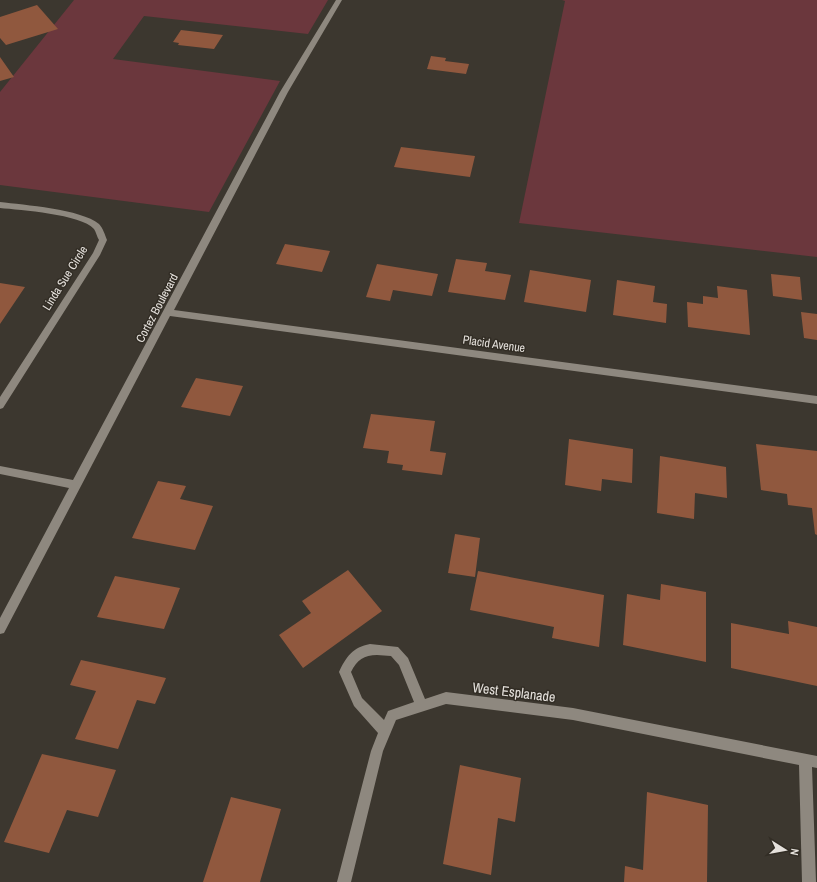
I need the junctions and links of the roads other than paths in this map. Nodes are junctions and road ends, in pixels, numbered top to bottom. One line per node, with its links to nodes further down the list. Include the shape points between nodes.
1 (339, 0): 3 (street, Cortez Boulevard, via 284,92)
2 (0, 205): 5 (street, Linda Sue Circle, via 33,208 81,219 97,227 103,240)
3 (168, 312): 4 (street, Placid Avenue); 7 (street, Cortez Boulevard)
4 (817, 400)
5 (0, 405)
6 (0, 470): 7 (street)
7 (76, 485): 8 (street, Cortez Boulevard)
8 (0, 628)
9 (422, 706): 10 (street, West Esplanade, via 392,716); 10 (street, via 404,662 394,651 375,649 359,652 351,659 345,672 358,702); 11 (street, West Esplanade, via 446,698 573,714)
10 (385, 730): 12 (street, West Esplanade, via 377,751)
11 (811, 761): 13 (street)
12 (344, 882)
13 (809, 882)

